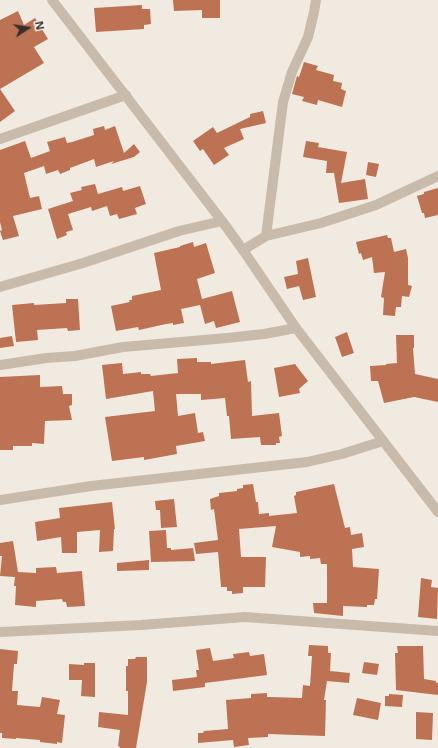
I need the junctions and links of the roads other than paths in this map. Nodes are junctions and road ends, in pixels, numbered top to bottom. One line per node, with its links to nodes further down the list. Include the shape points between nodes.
1 (52, 0): 3 (street)
2 (316, 0): 7 (street, via 308,37 292,72 283,102)
3 (126, 95): 4 (street); 6 (street)
4 (0, 140)
5 (438, 176): 7 (street, via 376,205 321,223)
6 (222, 221): 8 (street); 9 (street, via 179,230)
7 (266, 236): 8 (street)
8 (243, 250): 10 (street)
9 (0, 287)
10 (296, 328): 11 (street, via 264,334 123,347); 12 (street)
11 (0, 365)
12 (382, 440): 13 (street, via 342,454 307,462 91,486); 14 (street)
13 (0, 500)
14 (438, 512)
15 (438, 631): 16 (street, via 245,617)
16 (0, 632)

